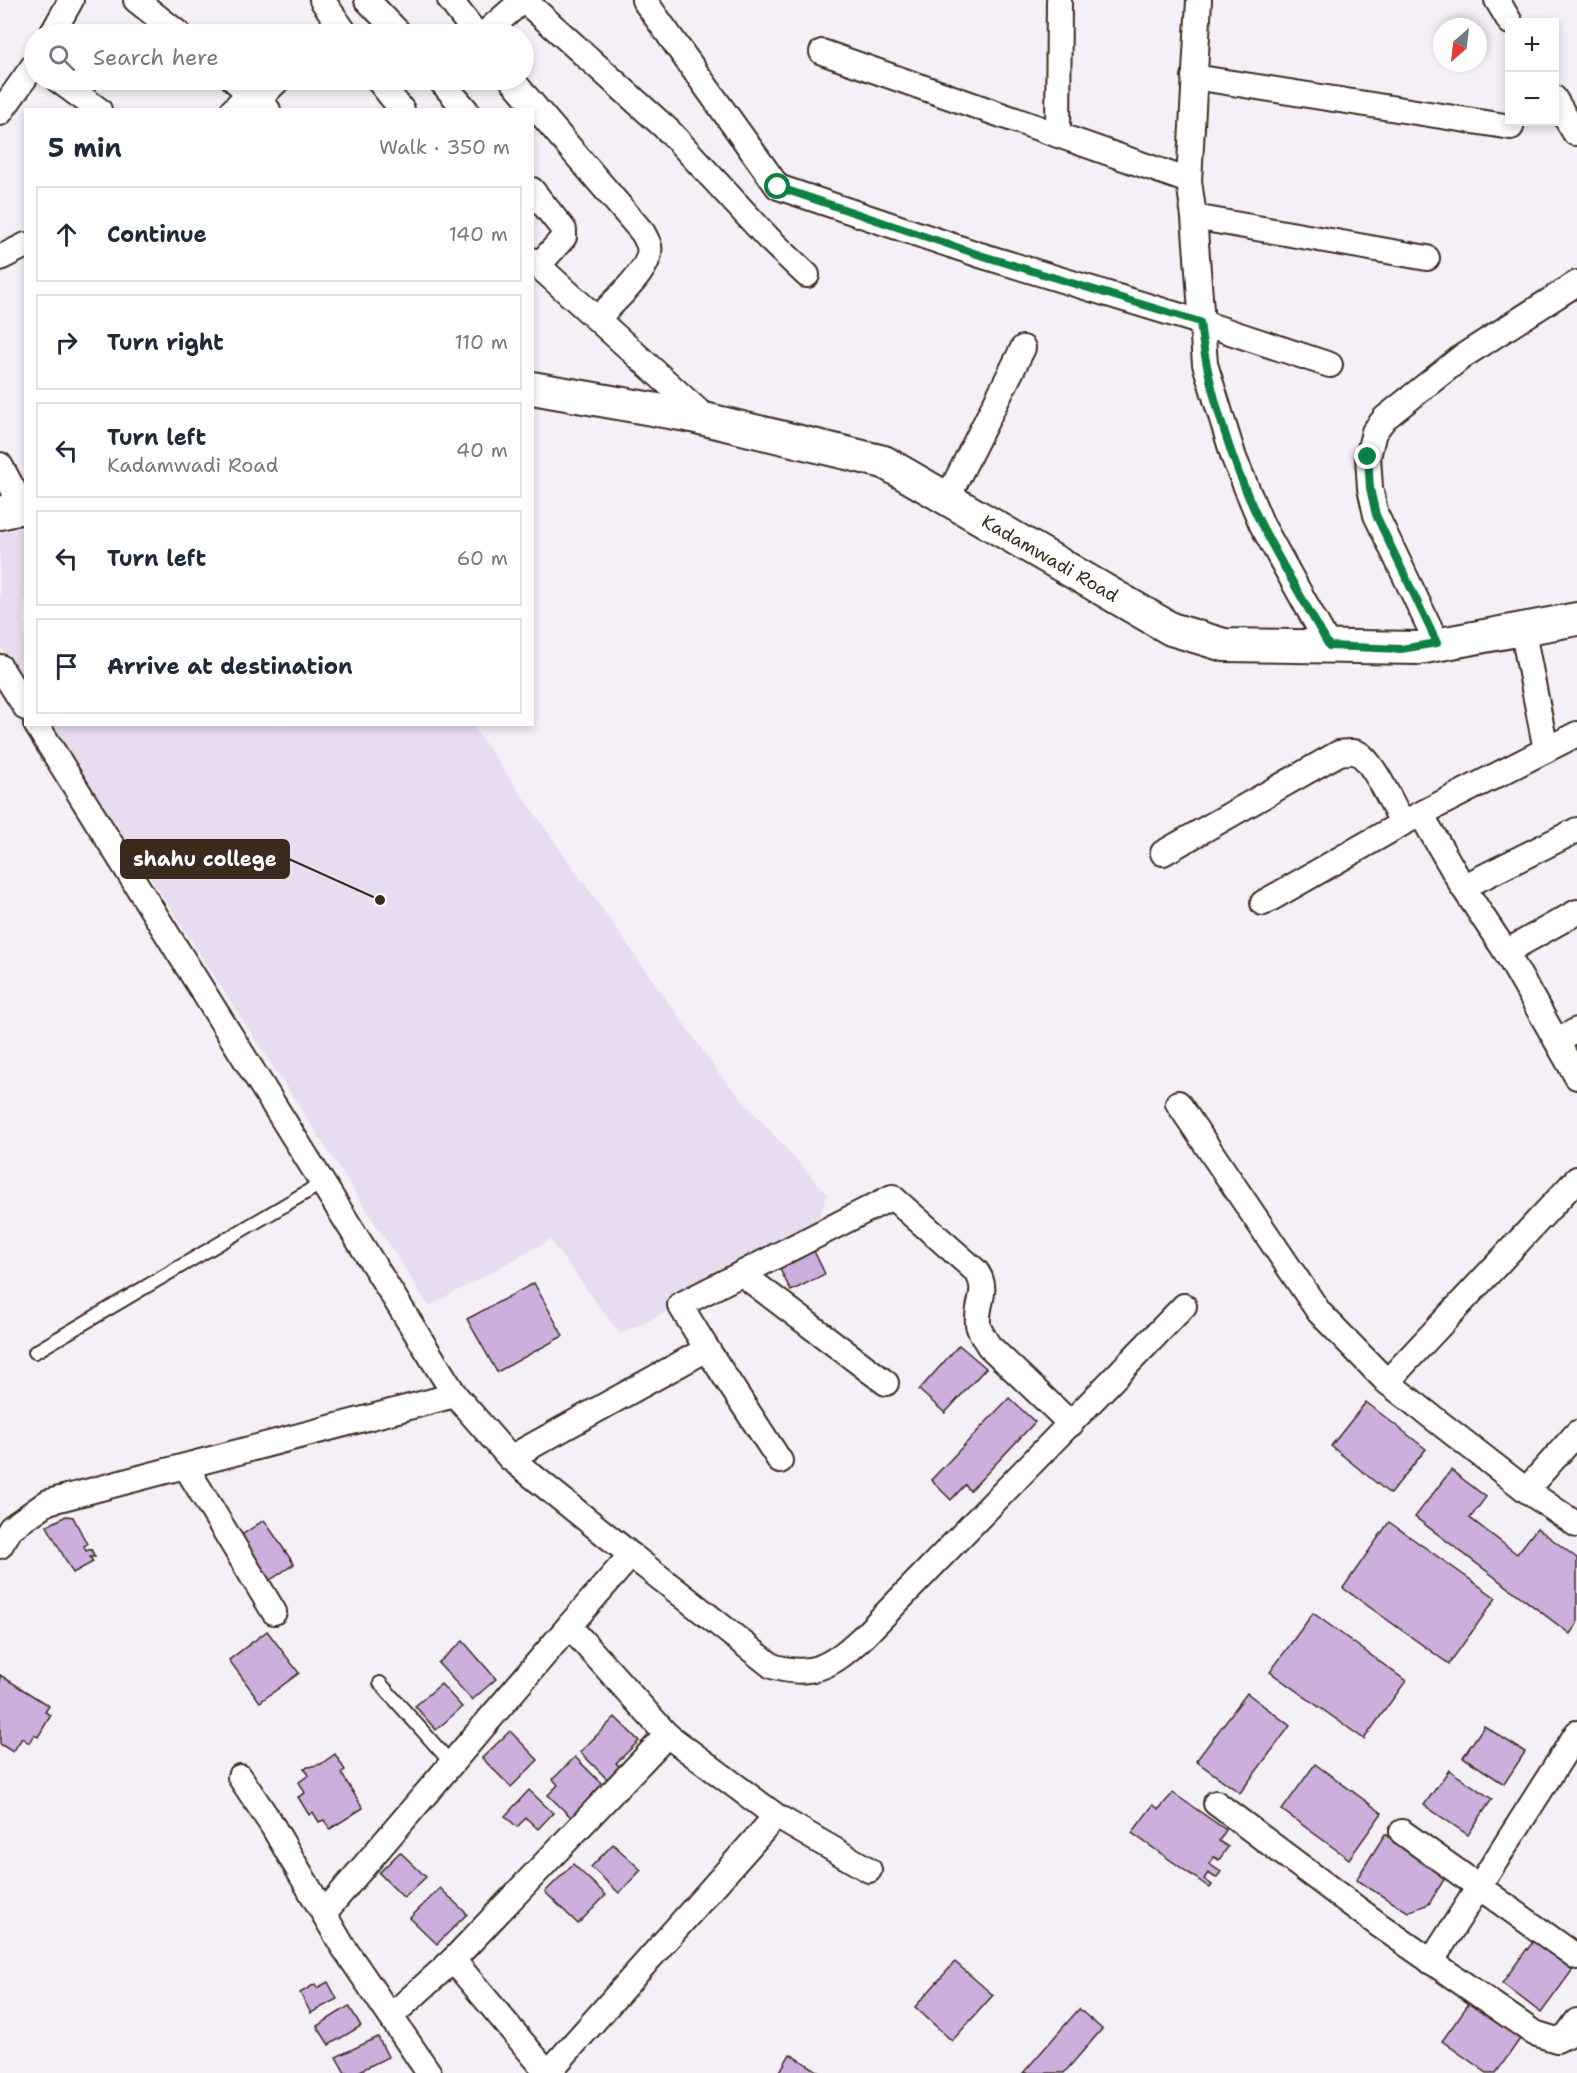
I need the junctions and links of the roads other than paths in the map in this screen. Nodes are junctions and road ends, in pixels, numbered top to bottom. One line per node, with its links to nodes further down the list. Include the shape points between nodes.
1 (71, 0): 11 (street)
2 (136, 0): 12 (street)
3 (367, 0): 13 (street)
4 (450, 0): 14 (street)
5 (523, 0): 15 (street); 40 (street, via 670,132)
6 (644, 0): 43 (street, via 778,187 980,255)
7 (1059, 0): 32 (street)
8 (1198, 0): 17 (street)
9 (1497, 0): 10 (street)
10 (1508, 18)
11 (57, 24)
12 (166, 24)
13 (390, 24)
14 (468, 24)
15 (495, 24)
16 (822, 52): 32 (street)
17 (1194, 77): 30 (street); 33 (street)
18 (24, 79): 29 (street)
19 (72, 90): 26 (street)
20 (261, 90): 24 (street)
21 (386, 90): 27 (street)
22 (449, 90): 28 (street)
23 (521, 90): 42 (street, via 643,233 650,247 639,275)
24 (248, 98)
25 (1559, 106): 31 (street)
26 (96, 108)
27 (400, 108)
28 (464, 108)
29 (0, 113)
30 (1510, 127)
31 (1575, 133)
32 (1058, 135): 33 (street)
33 (1189, 181): 35 (street)
34 (534, 192): 39 (street, via 564,230 564,237)
35 (1194, 217): 38 (street); 43 (street)
36 (24, 246): 37 (street)
37 (0, 258)
38 (1427, 258)
39 (535, 263): 42 (street)
40 (807, 275)
41 (1577, 284): 53 (street, via 1462,356 1385,418 1374,432 1368,457 1376,515)
42 (598, 318): 47 (street)
43 (1200, 322): 45 (street); 54 (street, via 1205,364 1234,458 1262,525)
44 (1023, 348): 49 (street)
45 (1330, 365)
46 (540, 383): 47 (street, Kadamwadi Road)
47 (707, 419): 49 (street, Kadamwadi Road, via 884,462)
48 (0, 465): 50 (street)
49 (947, 499): 54 (street, Kadamwadi Road, via 1171,630 1224,645)
50 (16, 509)
51 (1577, 620): 52 (street, Kadamwadi Road)
52 (1522, 627): 53 (street, Kadamwadi Road); 59 (street)
53 (1437, 643): 54 (street, Kadamwadi Road, via 1401,649)
54 (1329, 646)
55 (0, 667): 56 (street)
56 (24, 705)
57 (37, 726): 71 (street)
58 (1577, 734): 59 (street)
59 (1546, 750): 60 (street)
60 (1412, 819): 62 (street, via 1362,755 1339,753); 63 (street); 64 (street)
61 (1577, 830): 63 (street)
62 (1163, 853)
63 (1463, 886): 66 (street)
64 (1263, 903)
65 (1577, 912): 66 (street)
66 (1506, 952): 67 (street)
67 (1567, 1036): 68 (street)
68 (1577, 1077)
69 (1178, 1103): 76 (street, via 1319,1311)
70 (1577, 1179): 76 (street)
71 (322, 1183): 75 (lane); 78 (street)
72 (742, 1274): 74 (street, via 680,1305); 77 (street); 79 (street, via 892,1197 976,1271 984,1287 978,1324 981,1335)
73 (1184, 1306): 79 (street)
74 (706, 1349): 81 (street); 82 (street)
75 (35, 1352)
76 (1387, 1382): 84 (street)
77 (886, 1383)
78 (455, 1395): 81 (street); 83 (street)
79 (1071, 1424): 87 (street, via 866,1634 838,1659 815,1670 793,1673 772,1666)
80 (1577, 1433): 84 (street)
81 (510, 1458): 87 (street)
82 (780, 1461)
83 (186, 1467): 86 (street, via 48,1502); 88 (street)
84 (1526, 1490): 85 (street)
85 (1577, 1525)
86 (4, 1532)
87 (631, 1555): 89 (street)
88 (274, 1612)
89 (569, 1626): 92 (street); 93 (street)
90 (380, 1683): 93 (lane)
91 (1577, 1733): 99 (street)
92 (667, 1736): 96 (street); 102 (street)
93 (452, 1764): 100 (street)
94 (240, 1777): 100 (street)
95 (1216, 1803): 103 (street)
96 (776, 1816): 98 (street); 107 (street)
97 (1402, 1832): 99 (street)
98 (869, 1870)
99 (1481, 1887): 101 (street); 103 (street)
100 (324, 1913): 104 (street)
101 (1577, 1957)
102 (453, 1960): 104 (street); 107 (street)
103 (1431, 1962): 105 (street, via 1546,2038 1557,2040 1567,2035)
104 (391, 2016): 106 (street)
105 (1577, 2021)
106 (429, 2073)
107 (548, 2073)

